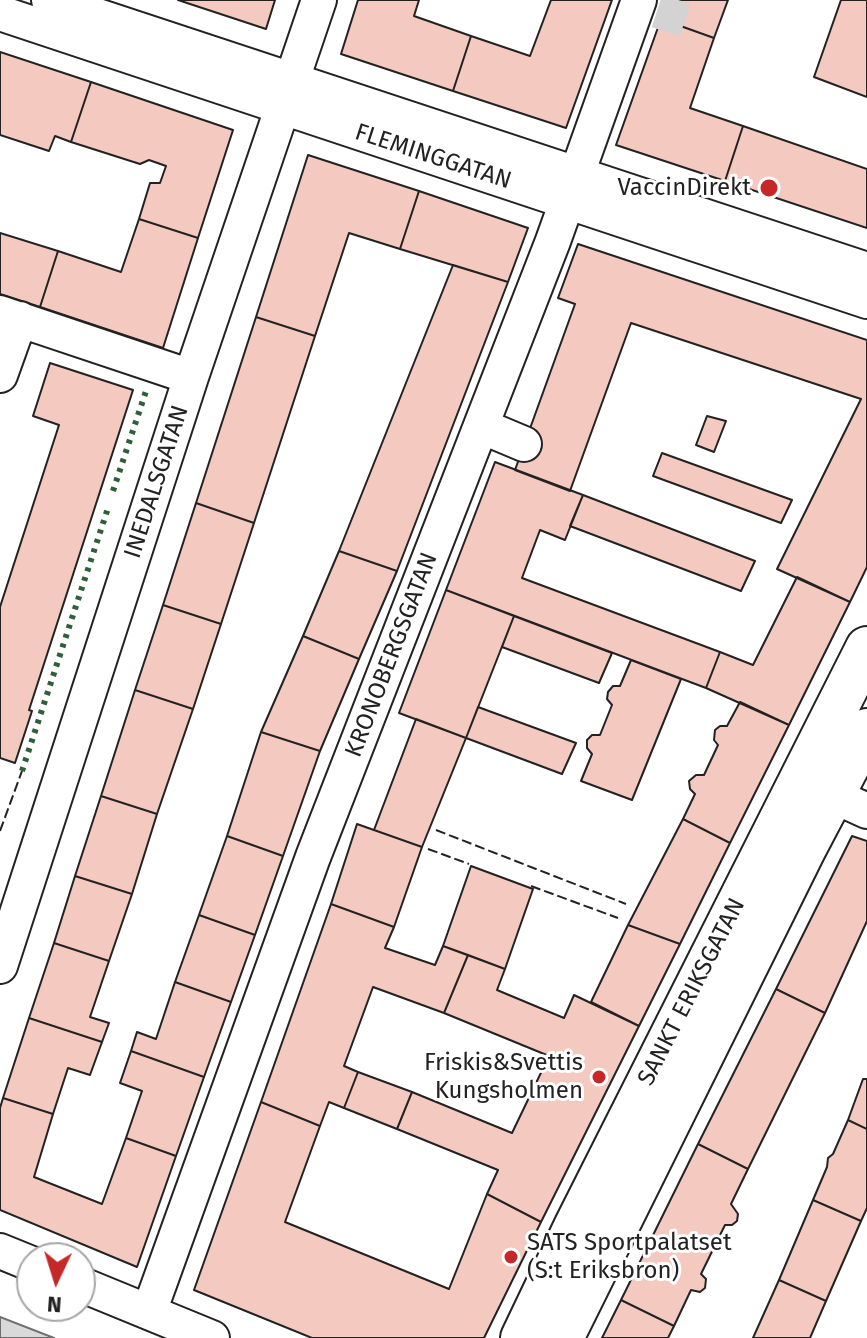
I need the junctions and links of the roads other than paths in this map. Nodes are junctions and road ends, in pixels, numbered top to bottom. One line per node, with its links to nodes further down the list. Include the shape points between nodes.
1 (49, 0): 5 (street, FLEMINGGATAN)
2 (319, 0): 5 (street, INEDALSGATAN)
3 (644, 5): 6 (street, KRONOBERGSGATAN)
4 (0, 13): 5 (street, FLEMINGGATAN)
5 (289, 94): 6 (street, FLEMINGGATAN); 11 (street, INEDALSGATAN)
6 (571, 188): 7 (street, FLEMINGGATAN); 8 (street, FLEMINGGATAN); 12 (street, KRONOBERGSGATAN)
7 (867, 270)
8 (867, 301)
9 (10, 316): 10 (street); 11 (street)
10 (0, 375)
11 (191, 377): 17 (street, INEDALSGATAN)
12 (481, 426): 13 (street); 19 (street, KRONOBERGSGATAN, via 313,857)
13 (524, 444)
14 (867, 648): 21 (main road, SANKT ERIKSGATAN)
15 (867, 730): 16 (main road, SANKT ERIKSGATAN)
16 (850, 803): 22 (main road, SANKT ERIKSGATAN)
17 (1, 960)
18 (96, 1290): 19 (street)
19 (149, 1312): 20 (street)
20 (212, 1338)
21 (522, 1338)
22 (562, 1338)

